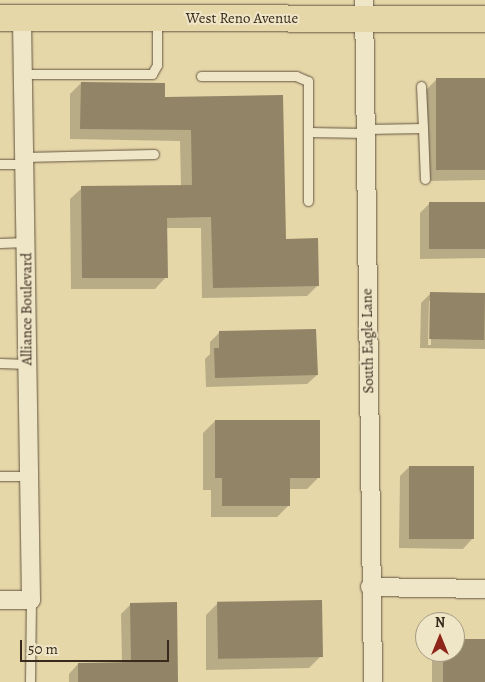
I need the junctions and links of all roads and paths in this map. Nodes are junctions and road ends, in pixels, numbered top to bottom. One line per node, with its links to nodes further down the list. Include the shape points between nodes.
1 (364, 9): 2 (main road, West Reno Avenue); 4 (main road, West Reno Avenue); 9 (street, South Eagle Lane)
2 (167, 13): 3 (main road, West Reno Avenue); 5 (lane, via 157,65 152,74)
3 (11, 18): 5 (street, Alliance Boulevard)
4 (485, 19)
5 (23, 74): 12 (street, Alliance Boulevard)
6 (200, 76): 10 (lane, via 304,78 308,82)
7 (421, 86): 8 (lane)
8 (423, 128): 9 (lane); 14 (lane)
9 (366, 131): 10 (lane); 22 (street, South Eagle Lane)
10 (308, 132): 15 (lane)
11 (154, 154): 12 (lane)
12 (24, 160): 13 (lane); 16 (street, Alliance Boulevard)
13 (0, 164)
14 (425, 179)
15 (308, 201)
16 (26, 242): 17 (lane); 19 (street, Alliance Boulevard)
17 (0, 243)
18 (0, 363): 19 (lane)
19 (27, 364): 21 (street, Alliance Boulevard)
20 (0, 476): 21 (lane)
21 (29, 476): 25 (street, Alliance Boulevard)
22 (370, 587): 23 (street); 27 (street, South Eagle Lane)
23 (485, 589)
24 (0, 600): 25 (street)
25 (31, 600): 26 (lane)
26 (30, 682)
27 (373, 682)

